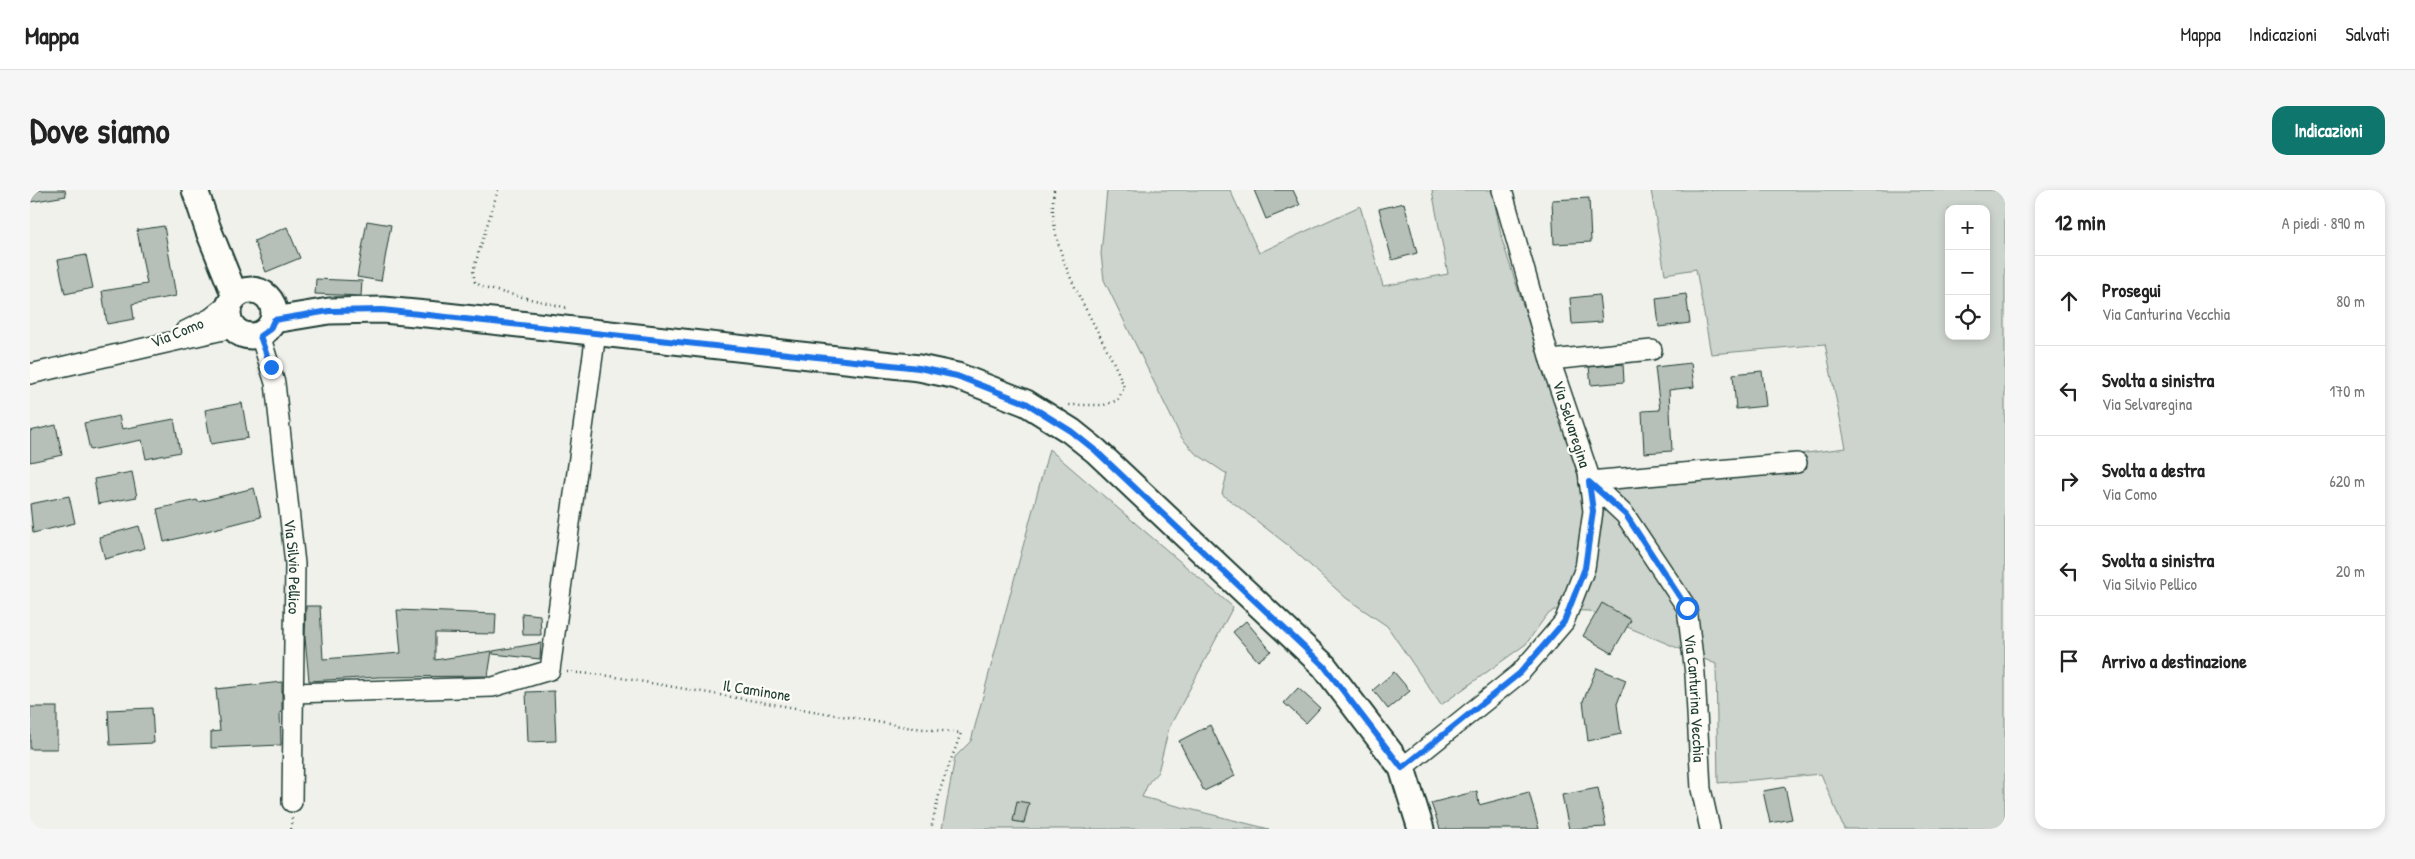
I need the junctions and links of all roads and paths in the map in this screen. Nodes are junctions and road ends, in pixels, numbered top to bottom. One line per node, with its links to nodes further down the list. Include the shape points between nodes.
1 (196, 190): 5 (main road, via 208,229)
2 (498, 190): 6 (path, via 473,270 475,282 484,288)
3 (1054, 190): 13 (path, via 1056,235 1078,296 1115,362 1124,387 1118,400 1104,405)
4 (1502, 190): 11 (street, Via Selvaregina)
5 (254, 307): 7 (main road, via 228,314); 8 (main road, Via Como, via 382,310); 10 (street, Via Como); 17 (street, Via Silvio Pellico, via 275,383 295,564)
6 (575, 310)
7 (232, 328): 10 (street, Via Como)
8 (596, 333): 16 (street); 18 (main road, Via Como, via 919,368 957,376 1026,403 1096,451 1324,666)
9 (1652, 350): 11 (street)
10 (120, 353): 12 (street, Via Como)
11 (1550, 360): 15 (street, Via Selvaregina)
12 (30, 374)
13 (1065, 405)
14 (1797, 463): 15 (street)
15 (1589, 482): 18 (street, Via Selvaregina, via 1593,511 1585,568 1564,622 1520,673); 22 (street, Via Canturina Vecchia, via 1626,515 1687,608 1696,674 1701,789)
16 (550, 670): 17 (street, via 493,687); 20 (path, Il Caminone, via 604,675 898,726 961,733 941,787)
17 (293, 693): 19 (street, Via Silvio Pellico)
18 (1402, 768): 21 (main road, Via Como)
19 (292, 802)
20 (931, 829)
21 (1421, 829)
22 (1710, 829)

